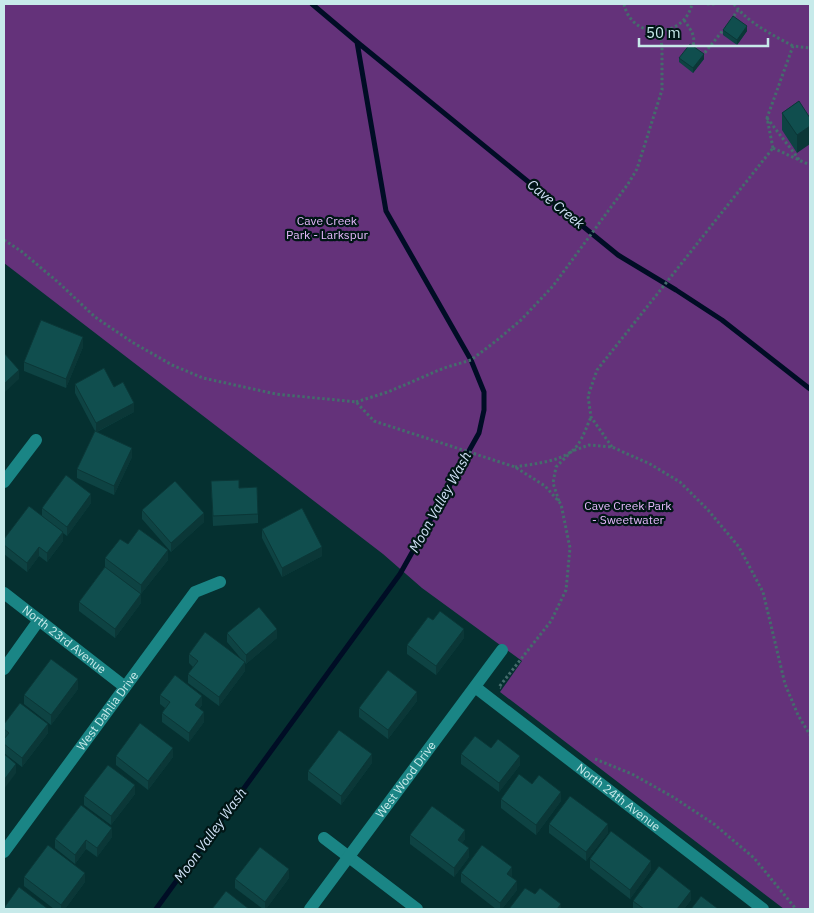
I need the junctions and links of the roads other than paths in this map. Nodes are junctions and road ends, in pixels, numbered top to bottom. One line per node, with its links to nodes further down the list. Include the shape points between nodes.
1 (36, 440): 2 (street)
2 (4, 482)
3 (220, 582): 8 (street, West Dahlia Drive, via 195,592)
4 (4, 593): 5 (street, North 23rd Avenue)
5 (39, 620): 7 (street); 8 (street, North 23rd Avenue)
6 (502, 650): 9 (street, West Wood Drive)
7 (4, 669)
8 (124, 686): 11 (street, West Dahlia Drive)
9 (475, 687): 12 (street, West Wood Drive); 15 (street, North 24th Avenue)
10 (324, 838): 12 (street)
11 (4, 852)
12 (349, 856): 13 (street, West Wood Drive); 14 (street)
13 (310, 909)
14 (417, 909)
15 (763, 909)

